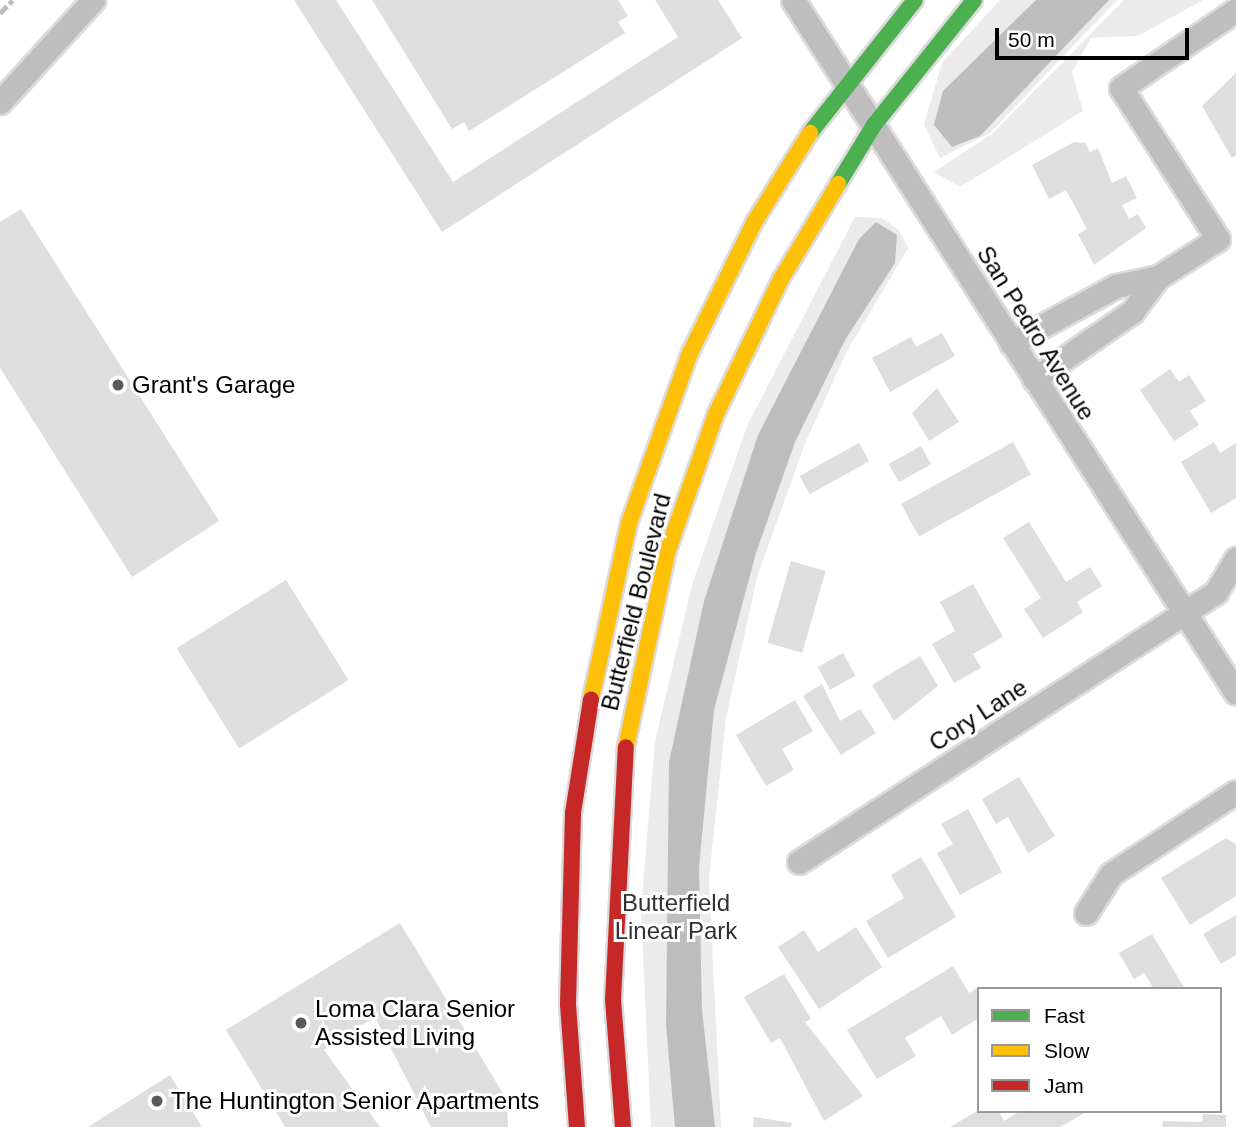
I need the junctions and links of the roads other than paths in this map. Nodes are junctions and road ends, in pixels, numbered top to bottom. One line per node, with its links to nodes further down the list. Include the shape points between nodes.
1 (93, 0): 7 (street)
2 (793, 0): 6 (street, San Pedro Avenue)
3 (915, 0): 6 (main road, Butterfield Boulevard)
4 (974, 0): 8 (main road, Butterfield Boulevard)
5 (1236, 9): 9 (street, via 1121,88 1218,239)
6 (846, 83): 8 (street, San Pedro Avenue); 19 (main road, Butterfield Boulevard, via 774,188 690,353 629,523 608,601 585,717 567,908)
7 (0, 102)
8 (874, 125): 10 (street, San Pedro Avenue); 20 (main road, Butterfield Boulevard, via 740,359 691,480 651,617 618,815 613,1000)
9 (1157, 277): 10 (street, via 1116,286); 11 (street, via 1132,312)
10 (1011, 343): 11 (street, San Pedro Avenue)
11 (1034, 379): 14 (street, San Pedro Avenue)
12 (1236, 559): 13 (street)
13 (1226, 592): 14 (street, Cory Lane)
14 (1185, 611): 15 (street, San Pedro Avenue); 17 (street, Cory Lane)
15 (1236, 693)
16 (1236, 792): 18 (street, via 1111,874)
17 (799, 862)
18 (1086, 913)
19 (578, 1127)
20 (623, 1127)

